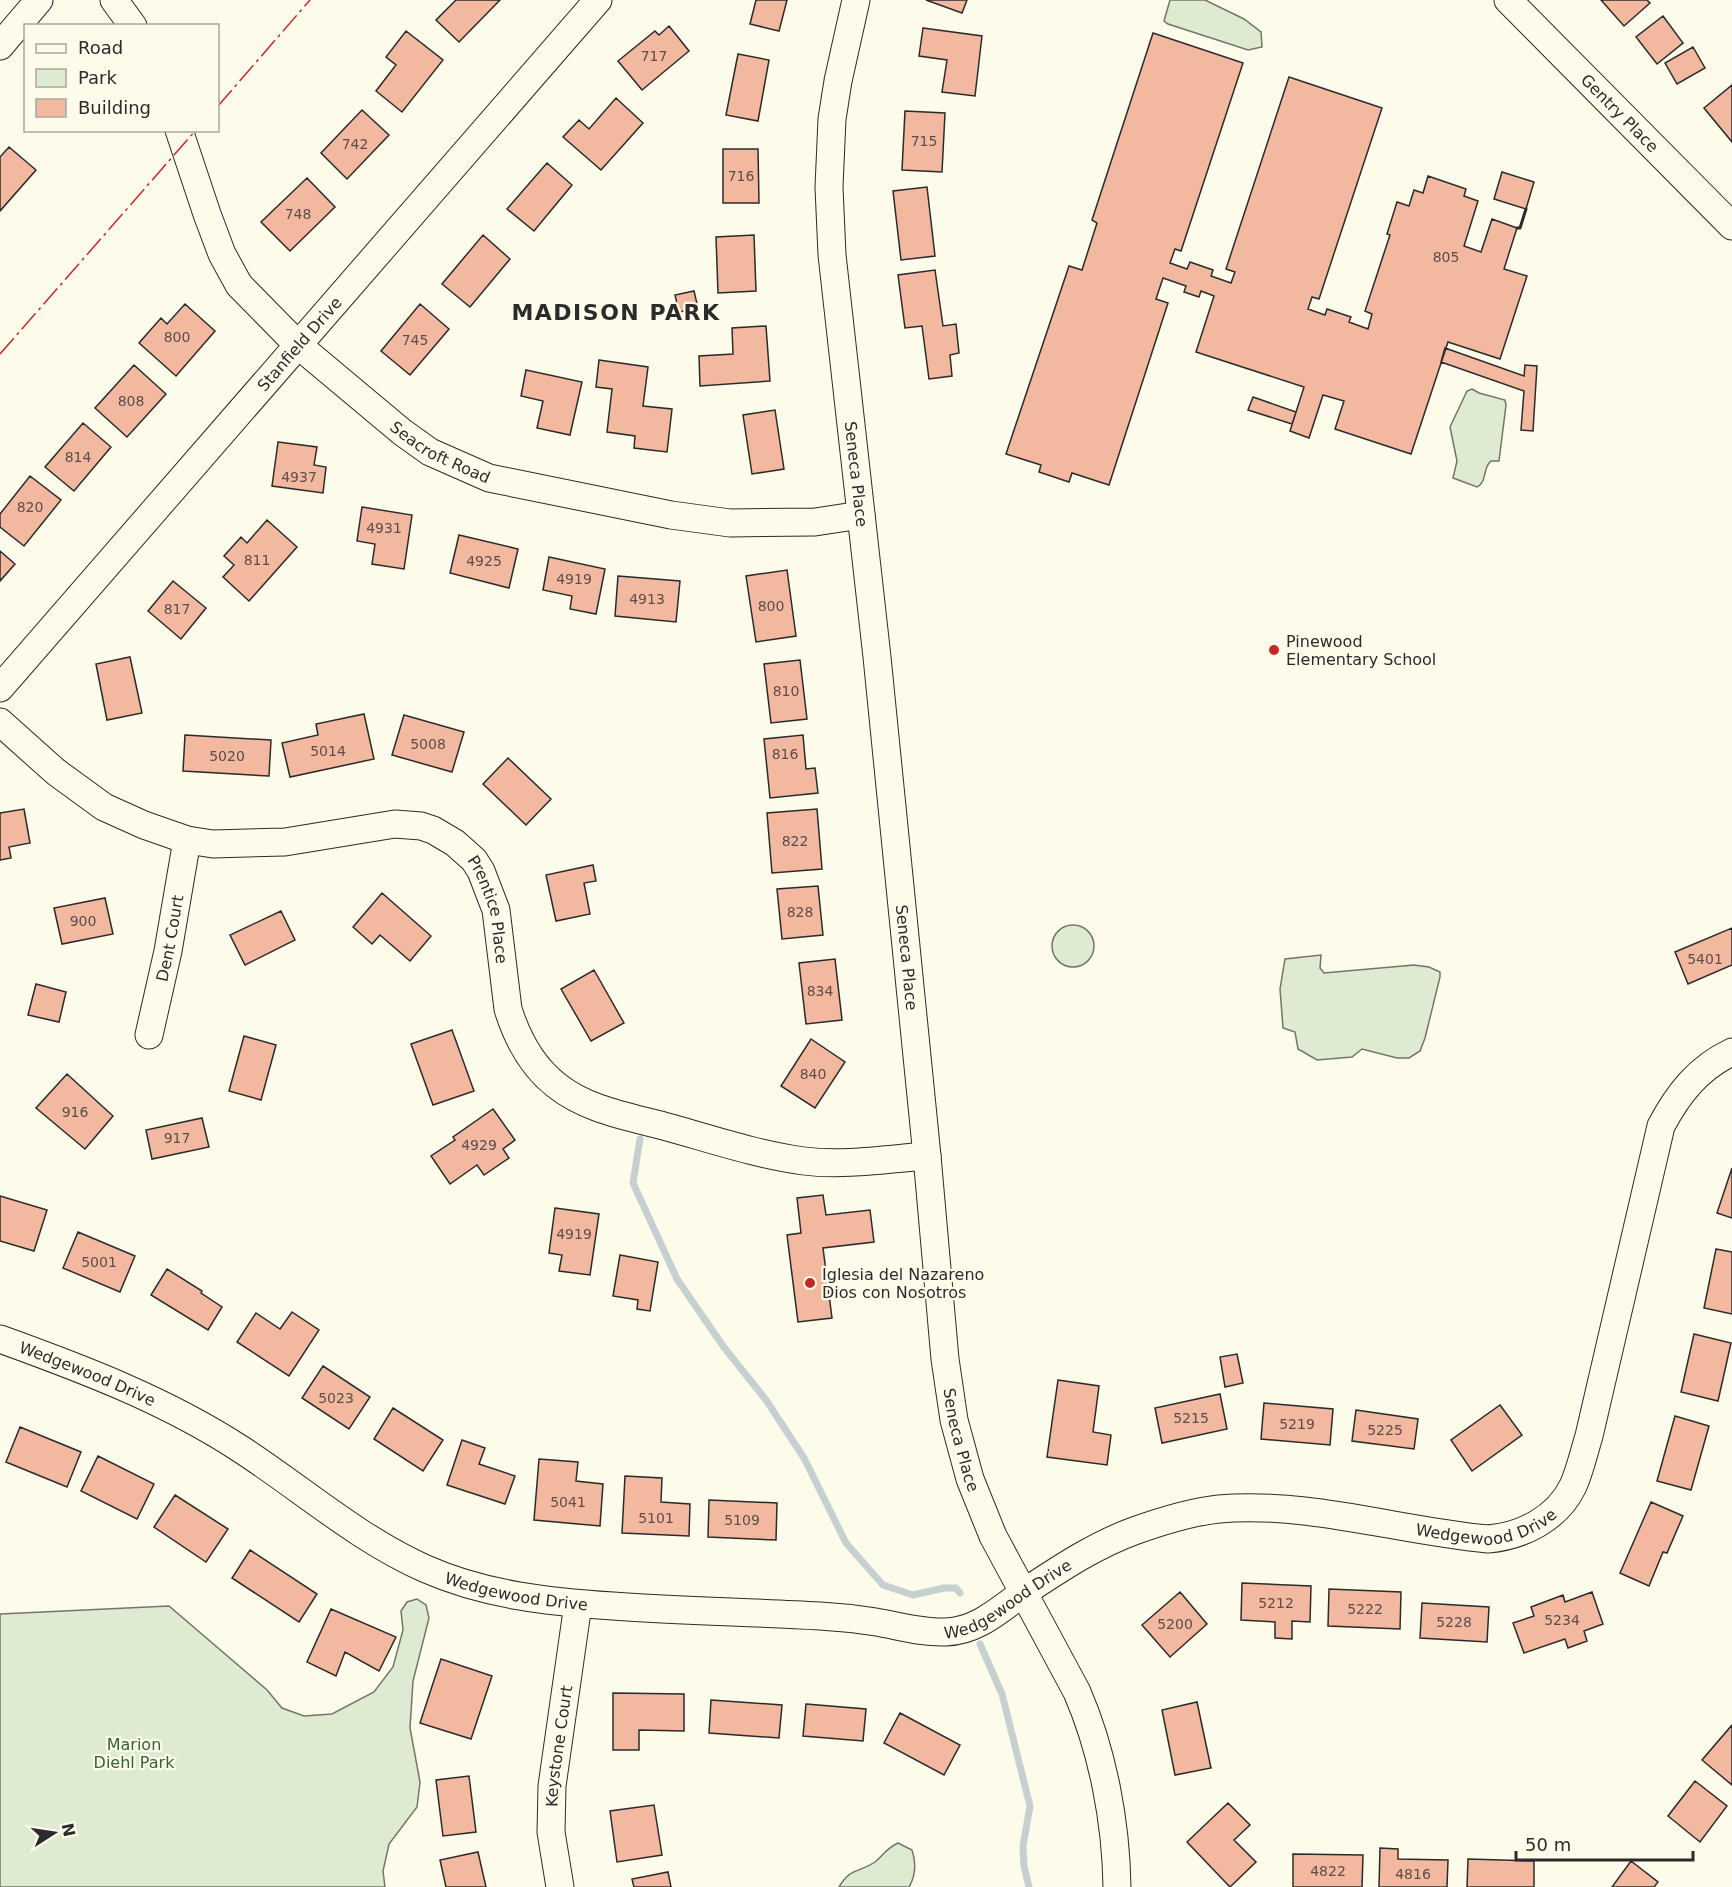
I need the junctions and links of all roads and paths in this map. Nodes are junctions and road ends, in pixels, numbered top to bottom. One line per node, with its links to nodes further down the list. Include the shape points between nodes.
1 (39, 0): 7 (street)
2 (114, 0): 6 (street)
3 (598, 0): 10 (street, Stanfield Drive)
4 (856, 0): 11 (street, Seneca Place, via 832,119 829,187 832,255)
5 (1508, 0): 9 (street, Gentry Place)
6 (132, 24)
7 (0, 46)
8 (179, 132): 10 (street, Seacroft Road, via 222,254 239,285)
9 (1732, 226)
10 (297, 345): 11 (street, Seacroft Road, via 430,452 489,478 730,523 815,522); 12 (street, Stanfield Drive)
11 (861, 516): 17 (street, Seneca Place)
12 (0, 688)
13 (0, 722): 14 (street, Prentice Place, via 56,772 104,807)
14 (187, 840): 15 (street, Dent Court); 17 (street, Prentice Place, via 213,844 285,842 395,824 433,830 455,843 481,871 496,909 513,1024 526,1052 558,1086 584,1103 742,1148 805,1161 855,1162)
15 (149, 1035)
16 (1732, 1052): 19 (street, Wedgewood Drive, via 1685,1086 1660,1126 1589,1436 1573,1486 1557,1508 1537,1524 1526,1531 1488,1539 1288,1510 1219,1509 1180,1515 1130,1532 1083,1555)
17 (927, 1156): 19 (street, Seneca Place, via 954,1420 970,1479 993,1536)
18 (0, 1339): 20 (street, Wedgewood Drive, via 137,1392 206,1428 377,1544 425,1569 493,1592)
19 (1023, 1593): 20 (street, Wedgewood Drive, via 981,1623 952,1632 927,1632 823,1616); 22 (street, Seneca Place, via 1086,1714 1105,1784)
20 (578, 1604): 21 (street, Keystone Court, via 552,1786 551,1832)
21 (560, 1887)
22 (1117, 1887)

